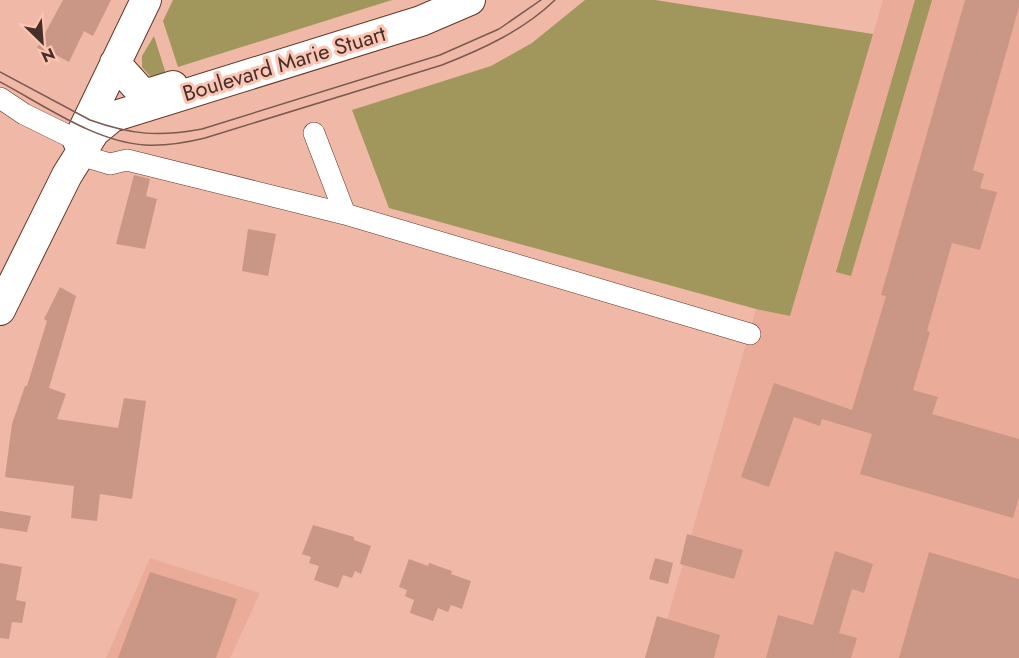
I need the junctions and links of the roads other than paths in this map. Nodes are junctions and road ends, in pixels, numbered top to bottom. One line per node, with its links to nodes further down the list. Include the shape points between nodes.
1 (133, 0): 8 (main road)
2 (146, 0): 5 (main road)
3 (442, 0): 6 (main road)
4 (470, 0): 8 (main road, Boulevard Marie Stuart, via 421,21 112,117)
5 (115, 63): 6 (main road); 8 (main road)
6 (144, 95): 8 (main road)
7 (0, 98): 8 (street, via 24,114)
8 (84, 133): 10 (street, via 110,164 127,160); 11 (main road, via 48,167); 12 (main road, via 57,171); 13 (main road)
9 (314, 133): 10 (street)
10 (345, 214): 14 (street)
11 (0, 266)
12 (0, 286)
13 (0, 310)
14 (750, 334)

